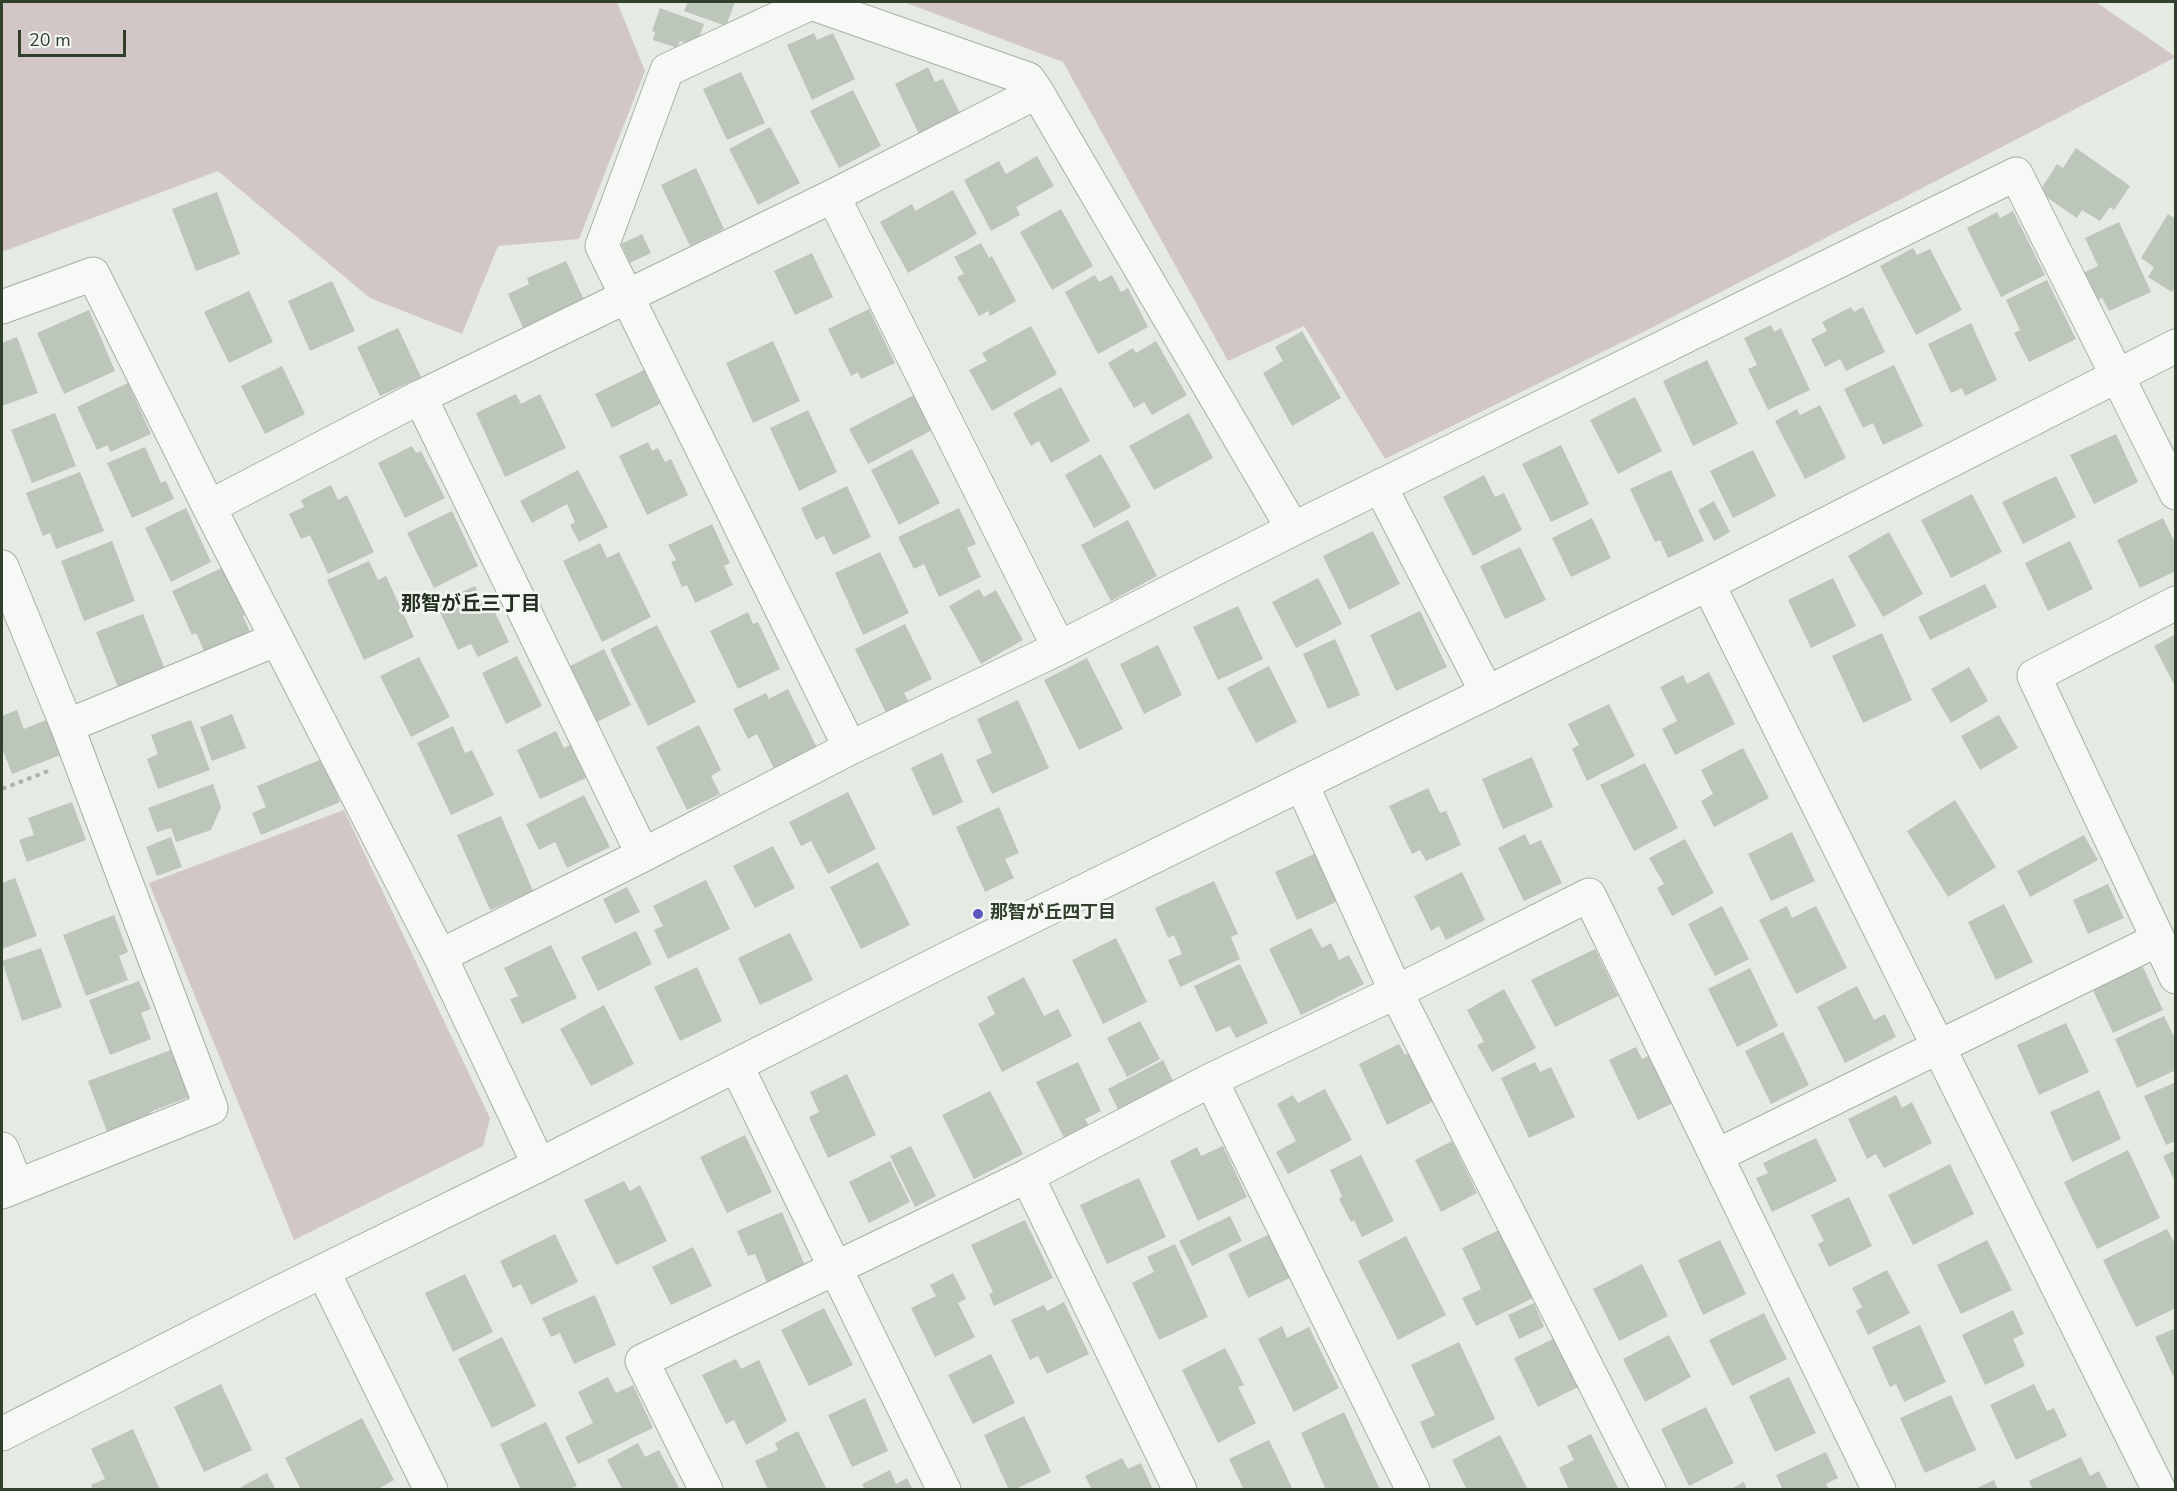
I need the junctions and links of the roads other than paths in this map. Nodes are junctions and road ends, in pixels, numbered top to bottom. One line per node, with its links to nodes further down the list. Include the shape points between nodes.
1 (1037, 92): 2 (street); 3 (street, via 1028,79 811,3 667,70 602,246); 11 (street)
2 (833, 196): 3 (street); 16 (street)
3 (627, 296): 7 (street); 19 (street)
4 (2, 307): 10 (street, via 93,273)
5 (2175, 346): 6 (street)
6 (2117, 374): 8 (street, via 2016,174); 9 (street); 13 (street)
7 (420, 397): 10 (street); 21 (street)
8 (1380, 486): 11 (street); 17 (street)
9 (2175, 493)
10 (209, 507): 15 (street)
11 (1293, 529): 16 (street)
12 (2, 567): 18 (street)
13 (1708, 584): 17 (street); 26 (street)
14 (2175, 603): 22 (street, via 2034,676)
15 (277, 639): 18 (street); 23 (street)
16 (1059, 648): 19 (street)
17 (1487, 693): 20 (street)
18 (67, 726): 33 (street, via 211,1108)
19 (850, 748): 21 (street)
20 (1302, 786): 25 (street); 27 (street)
21 (643, 855): 23 (street)
22 (2157, 940): 24 (street); 26 (street)
23 (440, 956): 31 (street)
24 (2175, 977)
25 (1396, 992): 28 (street); 30 (street, via 1590,895); 42 (street)
26 (1939, 1046): 30 (street); 44 (street)
27 (736, 1065): 31 (street); 34 (street)
28 (1211, 1080): 32 (street); 41 (street)
29 (2, 1149): 33 (street)
30 (1718, 1155): 43 (street)
31 (539, 1165): 35 (street)
32 (1027, 1176): 34 (street); 40 (street)
33 (9, 1189)
34 (834, 1267): 38 (street, via 642,1361); 39 (street)
35 (323, 1271): 36 (street); 37 (street)
36 (2, 1434)
37 (431, 1490)
38 (706, 1490)
39 (944, 1490)
40 (1180, 1490)
41 (1413, 1490)
42 (1649, 1490)
43 (1879, 1490)
44 (2159, 1490)

